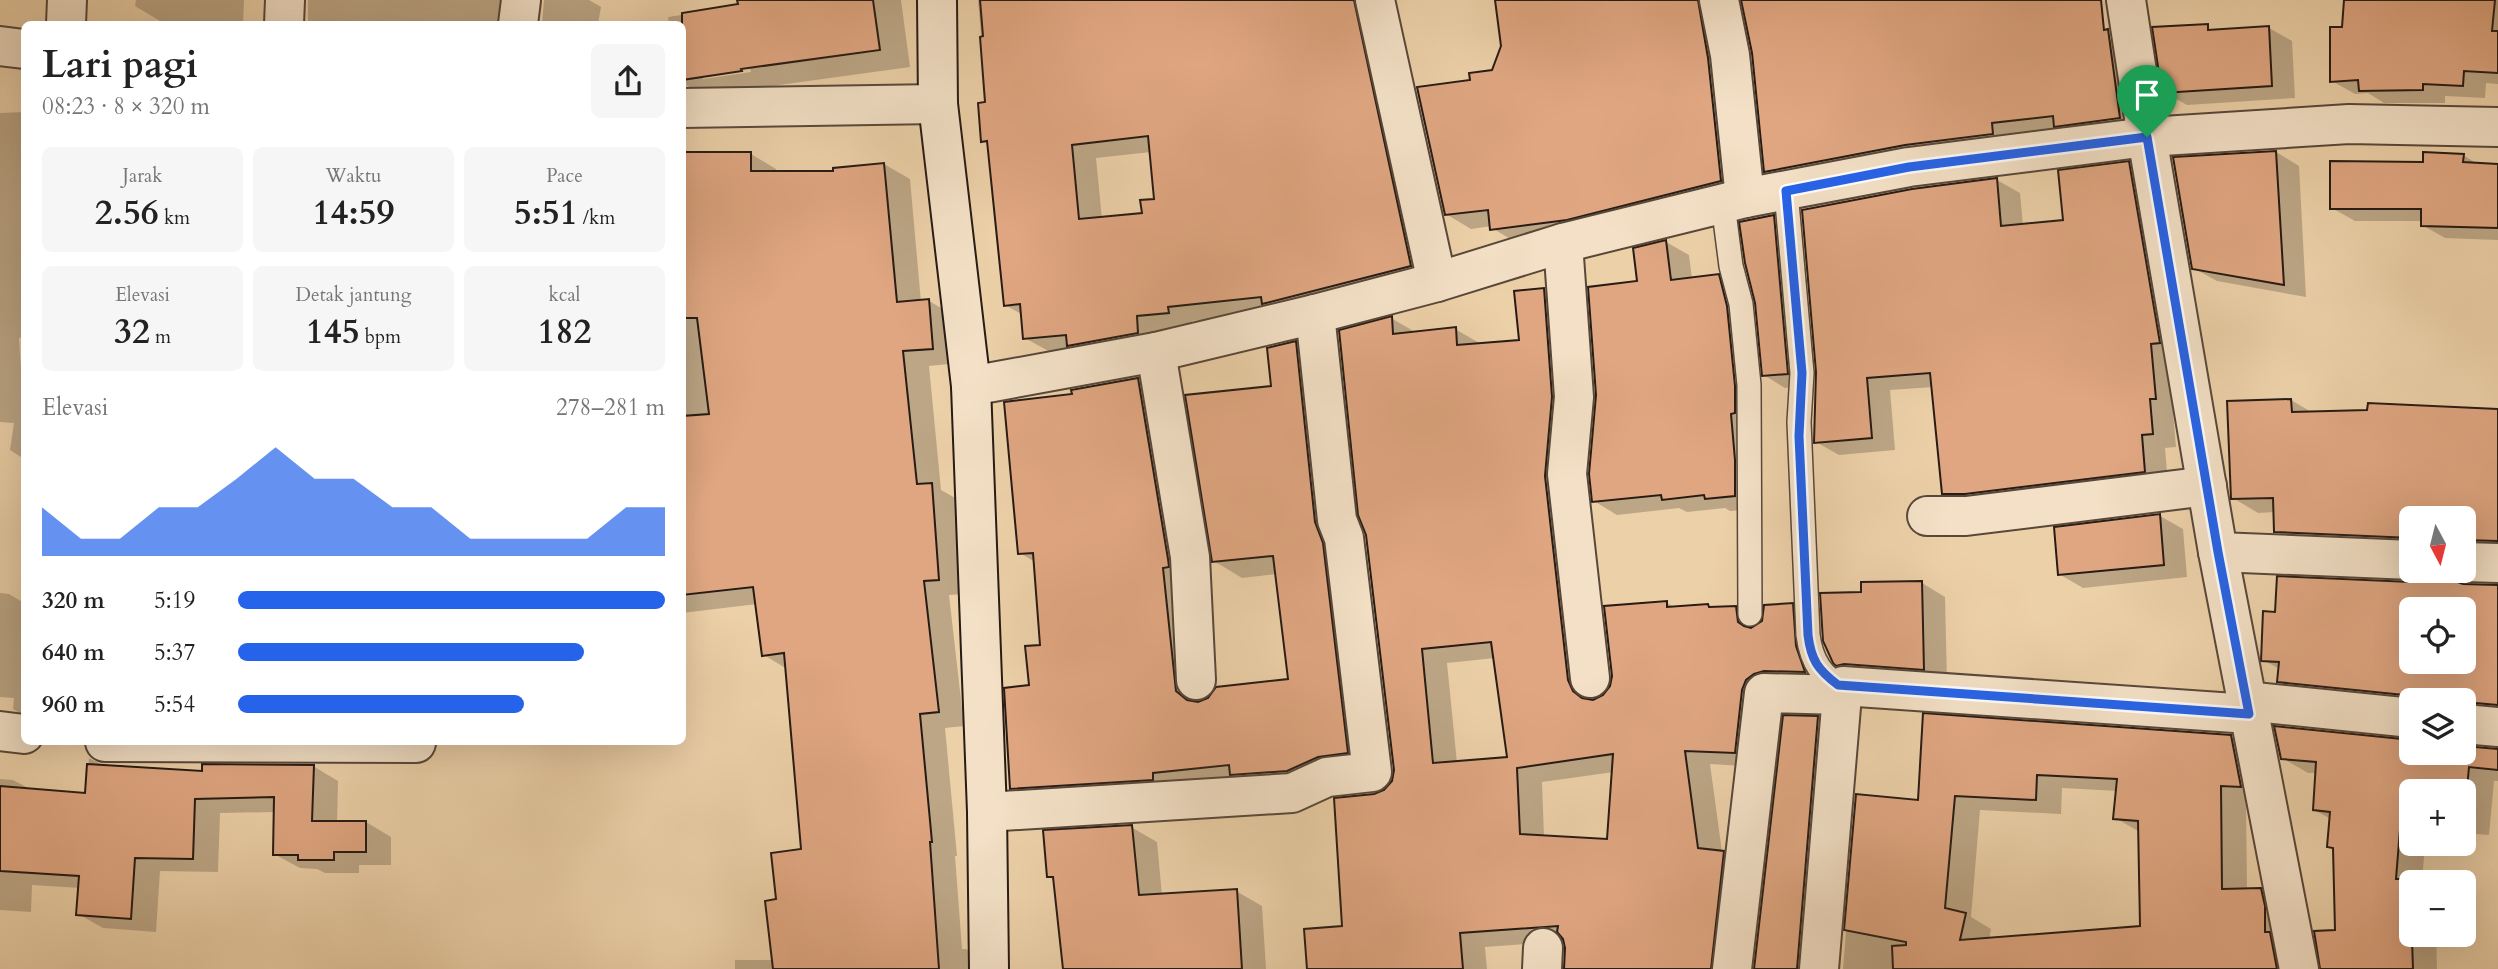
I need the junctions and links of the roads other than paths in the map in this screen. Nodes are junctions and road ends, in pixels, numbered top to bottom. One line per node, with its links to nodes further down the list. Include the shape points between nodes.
1 (67, 0): 8 (street)
2 (285, 0): 9 (street)
3 (521, 0): 10 (street)
4 (937, 0): 13 (street)
5 (1375, 0): 20 (street)
6 (1719, 0): 18 (street, via 1730,55)
7 (2126, 0): 16 (street)
8 (66, 21)
9 (284, 21)
10 (519, 21)
11 (0, 46): 12 (street)
12 (21, 49)
13 (939, 104): 14 (street); 23 (street)
14 (686, 108)
15 (2498, 127): 16 (street, via 2349,124)
16 (2147, 137): 17 (street, via 1909,167); 24 (street)
17 (1786, 191): 18 (street); 33 (lane, via 1802,373 1799,436 1810,653)
18 (1734, 201): 19 (street); 30 (lane, via 1731,267 1741,304 1749,385)
19 (1563, 243): 20 (street); 31 (street, via 1574,397 1567,474)
20 (1437, 282): 21 (street)
21 (1315, 314): 22 (street); 40 (street, via 1337,520 1344,538 1372,772 1326,777 1292,793)
22 (1156, 352): 23 (street); 32 (street, via 1189,557)
23 (971, 386): 40 (street)
24 (2207, 486): 25 (street, via 1966,516); 26 (street)
25 (1927, 516)
26 (2218, 552): 27 (street); 34 (street)
27 (2399, 559)
28 (2476, 562): 29 (street)
29 (2498, 563)
30 (1750, 614)
31 (1590, 678)
32 (1195, 680)
33 (1842, 691): 34 (street); 42 (street, via 1764,693); 43 (street)
34 (2247, 707): 35 (street); 44 (street)
35 (2399, 717)
36 (2476, 725): 37 (street)
37 (2498, 727)
38 (0, 731): 39 (street)
39 (21, 734)
40 (987, 812): 41 (street)
41 (989, 969)
42 (1732, 969)
43 (1819, 969)
44 (2299, 969)

